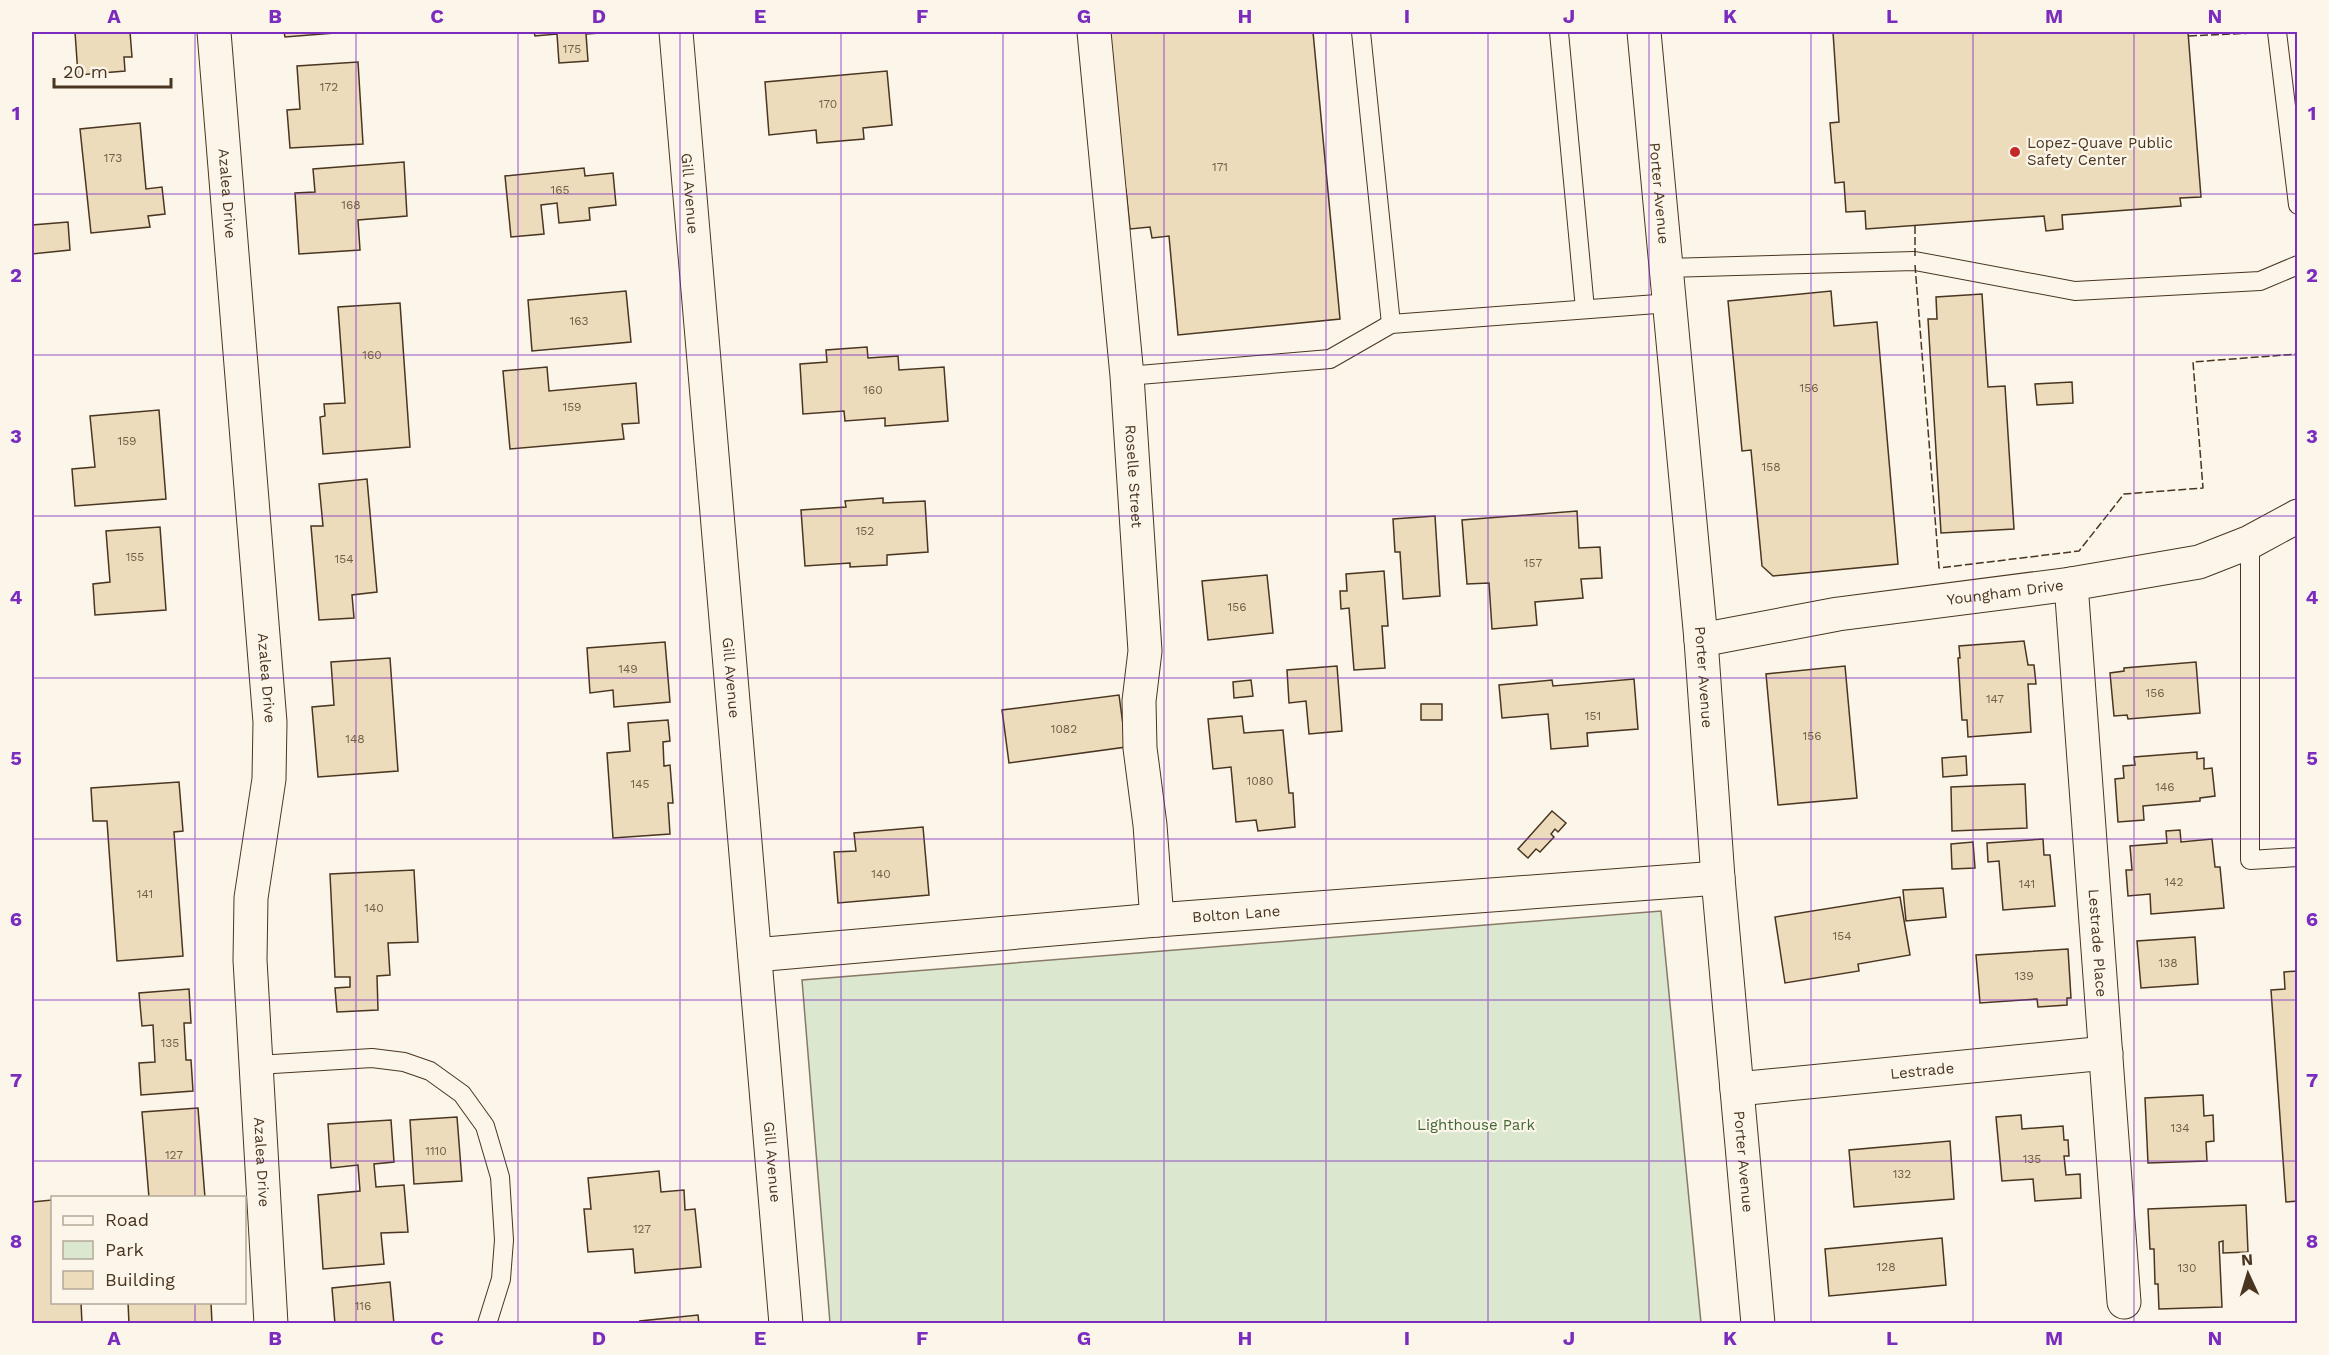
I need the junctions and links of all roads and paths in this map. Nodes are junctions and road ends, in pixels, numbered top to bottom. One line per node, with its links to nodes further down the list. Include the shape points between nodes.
1 (214, 32): 24 (street, Azalea Drive, via 270,722 269,779 251,898 250,960)
2 (676, 32): 22 (street, Gill Avenue)
3 (1094, 32): 14 (street, Roselle Street)
4 (1361, 32): 13 (lane)
5 (1559, 32): 12 (lane)
6 (1644, 32): 10 (street, Porter Avenue)
7 (2277, 32): 8 (lane)
8 (2298, 205)
9 (2298, 265): 10 (lane, via 2260,281 2075,291 1915,261)
10 (1667, 268): 11 (street, Porter Avenue)
11 (1670, 303): 12 (lane); 18 (street, Porter Avenue)
12 (1585, 309): 13 (lane)
13 (1391, 324): 14 (lane, via 1330,358)
14 (1127, 376): 21 (street, Roselle Street, via 1145,651 1139,701 1140,748)
15 (2298, 516): 16 (street, Youngham Drive)
16 (2250, 542): 17 (street, Youngham Drive, via 2199,562); 19 (lane, via 2250,860)
17 (2071, 584): 18 (street, Youngham Drive, via 1838,615); 23 (street, Lestrade Place)
18 (1701, 640): 20 (street, Porter Avenue)
19 (2298, 857)
20 (1718, 879): 21 (street, Bolton Lane); 25 (street, Porter Avenue)
21 (1157, 920): 22 (street, Bolton Lane)
22 (755, 955): 29 (street, Gill Avenue)
23 (2106, 1053): 25 (street, Lestrade); 26 (street, Lestrade Place)
24 (257, 1065): 27 (street, Azalea Drive); 28 (lane, via 372,1058 404,1062 430,1071 462,1094 484,1126 500,1177 504,1240 501,1279)
25 (1737, 1089): 30 (street, Porter Avenue)
26 (2124, 1302)
27 (271, 1323)
28 (487, 1323)
29 (786, 1323)
30 (1758, 1323)

